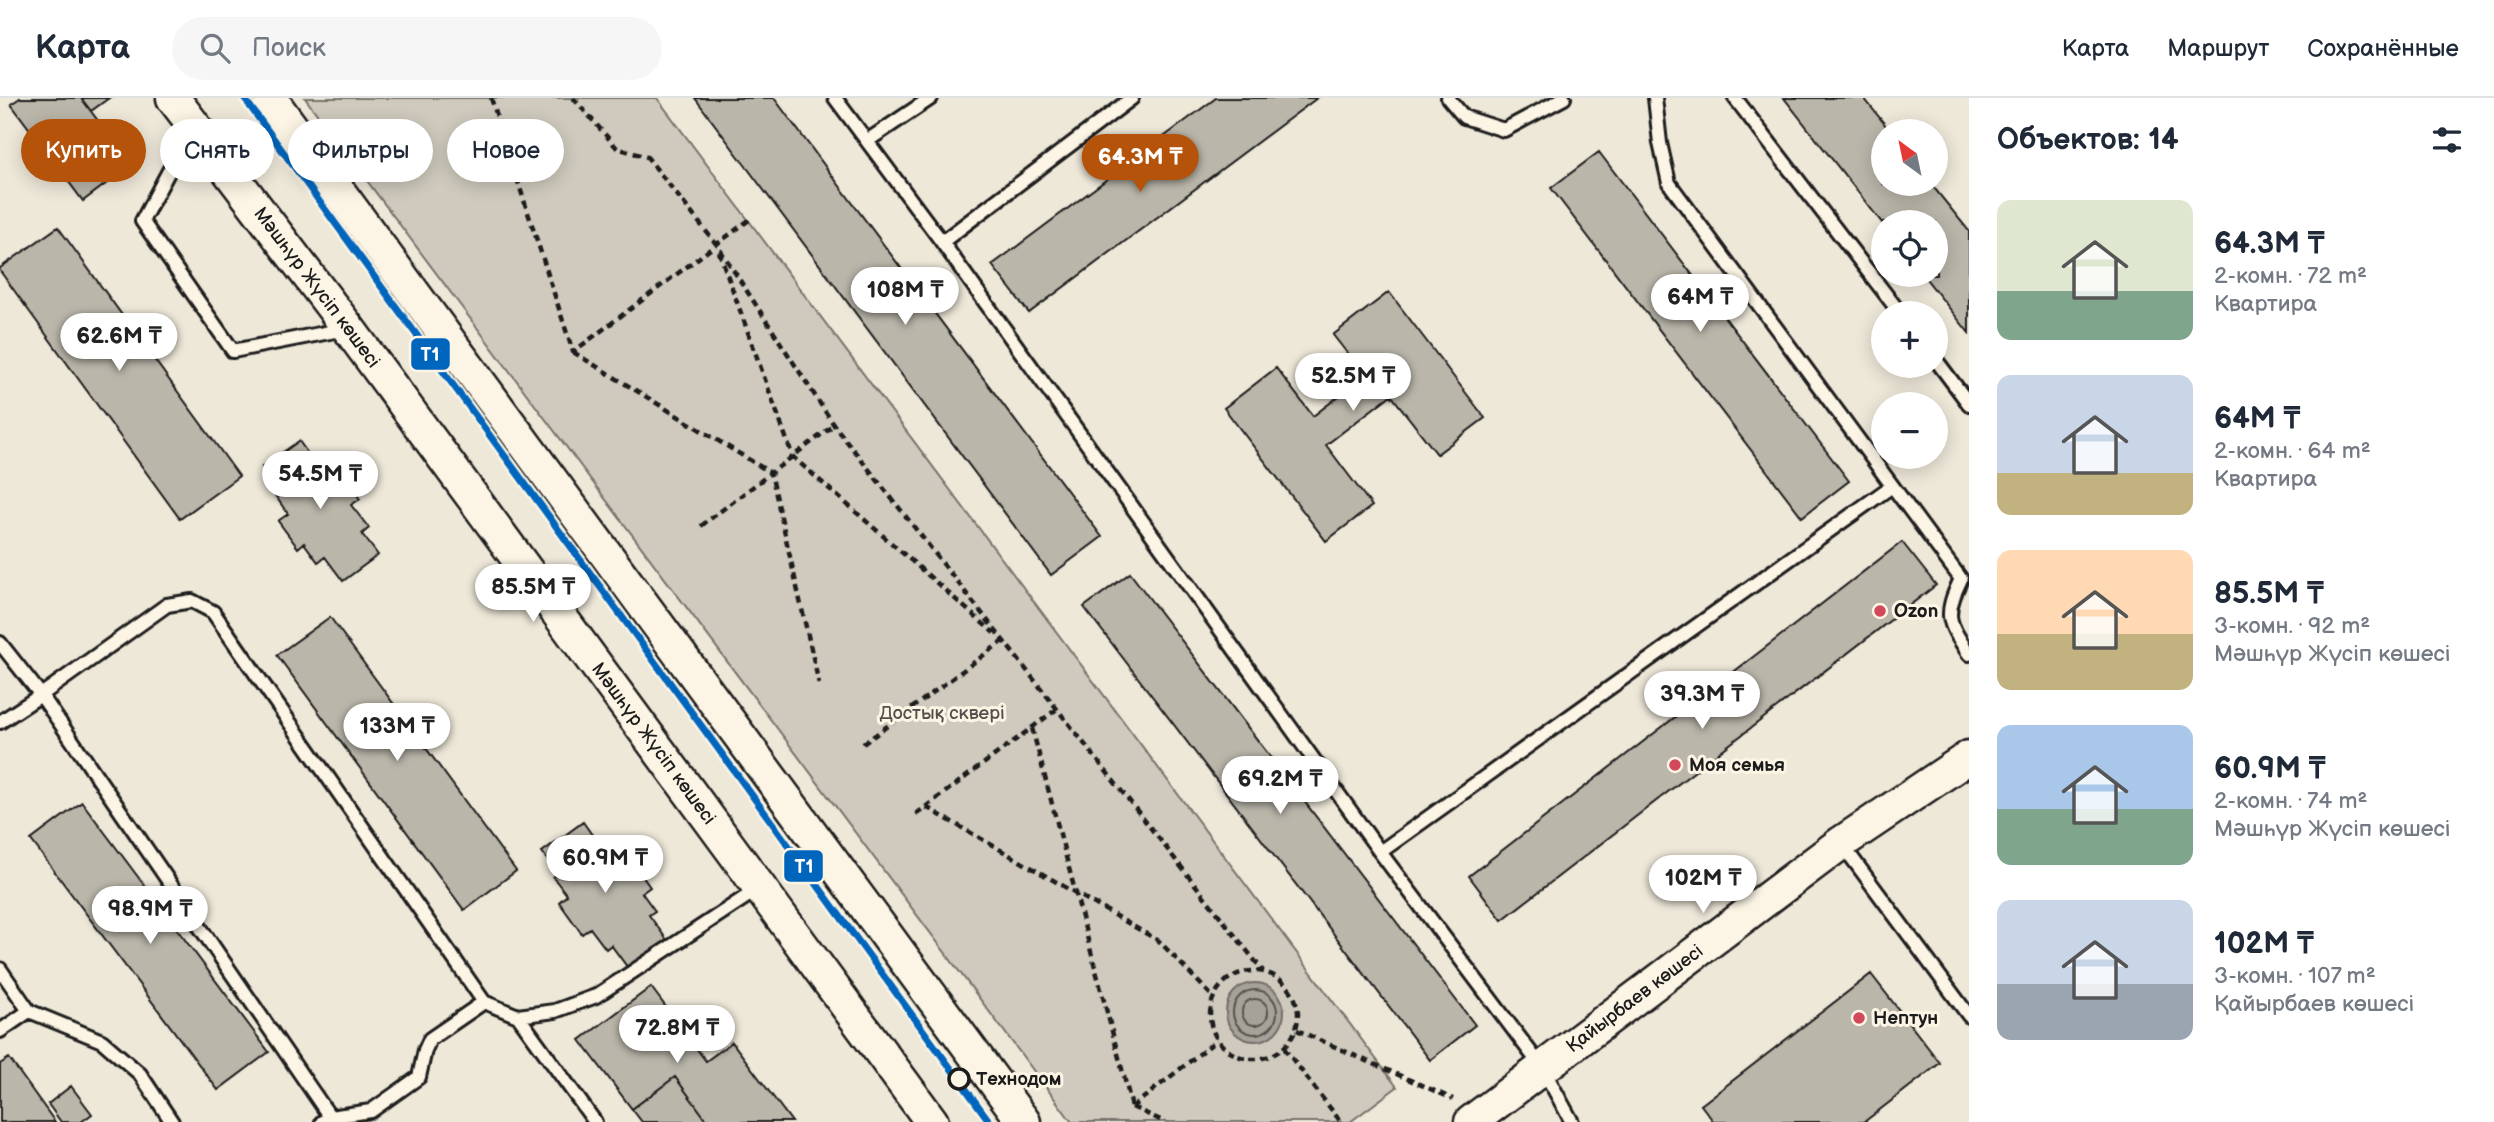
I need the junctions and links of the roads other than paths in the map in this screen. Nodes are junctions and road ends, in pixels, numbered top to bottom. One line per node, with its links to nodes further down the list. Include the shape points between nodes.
1 (173, 98): 10 (street, Мәшһүр Жүсіп көшесі)
2 (270, 98): 42 (street)
3 (835, 98): 11 (lane)
4 (931, 98): 11 (lane)
5 (1132, 98): 14 (lane)
6 (1448, 98): 7 (lane, via 1464,117 1504,130)
7 (1564, 98)
8 (1655, 98): 19 (lane, via 1669,183)
9 (1735, 98): 15 (lane)
10 (188, 119)
11 (867, 141): 14 (lane)
12 (163, 182): 16 (lane, via 142,220 233,351)
13 (236, 182): 16 (street, Мәшһүр Жүсіп көшесі)
14 (942, 242): 27 (lane)
15 (1891, 301)
16 (349, 329): 28 (street, Мәшһүр Жүсіп көшесі)
17 (1948, 376): 18 (lane)
18 (1969, 404)
19 (1892, 486): 20 (lane); 27 (lane)
20 (1965, 575): 22 (lane, via 1950,602 1950,626)
21 (0, 643): 23 (lane)
22 (1969, 654)
23 (41, 695): 24 (lane); 30 (lane, via 167,605 192,601 213,612); 38 (lane)
24 (0, 722)
25 (1969, 757): 26 (street, Қайырбаев көшесі)
26 (1841, 843): 33 (lane); 35 (street, Қайырбаев көшесі)
27 (1380, 852): 35 (lane)
28 (759, 888): 32 (lane, via 596,996 555,1011); 41 (street, Мәшһүр Жүсіп көшесі)
29 (0, 970): 31 (lane)
30 (484, 1002): 32 (lane); 37 (lane, via 430,1039 419,1077)
31 (29, 1011): 34 (lane); 39 (lane, via 102,1041 139,1074)
32 (517, 1016): 40 (lane)
33 (1969, 1016)
34 (0, 1031)
35 (1543, 1069): 36 (street, Қайырбаев көшесі); 43 (lane)
36 (1462, 1110)
37 (367, 1118): 38 (lane)
38 (326, 1119)
39 (172, 1122)
40 (595, 1122)
41 (932, 1122)
42 (1024, 1122)
43 (1572, 1122)

